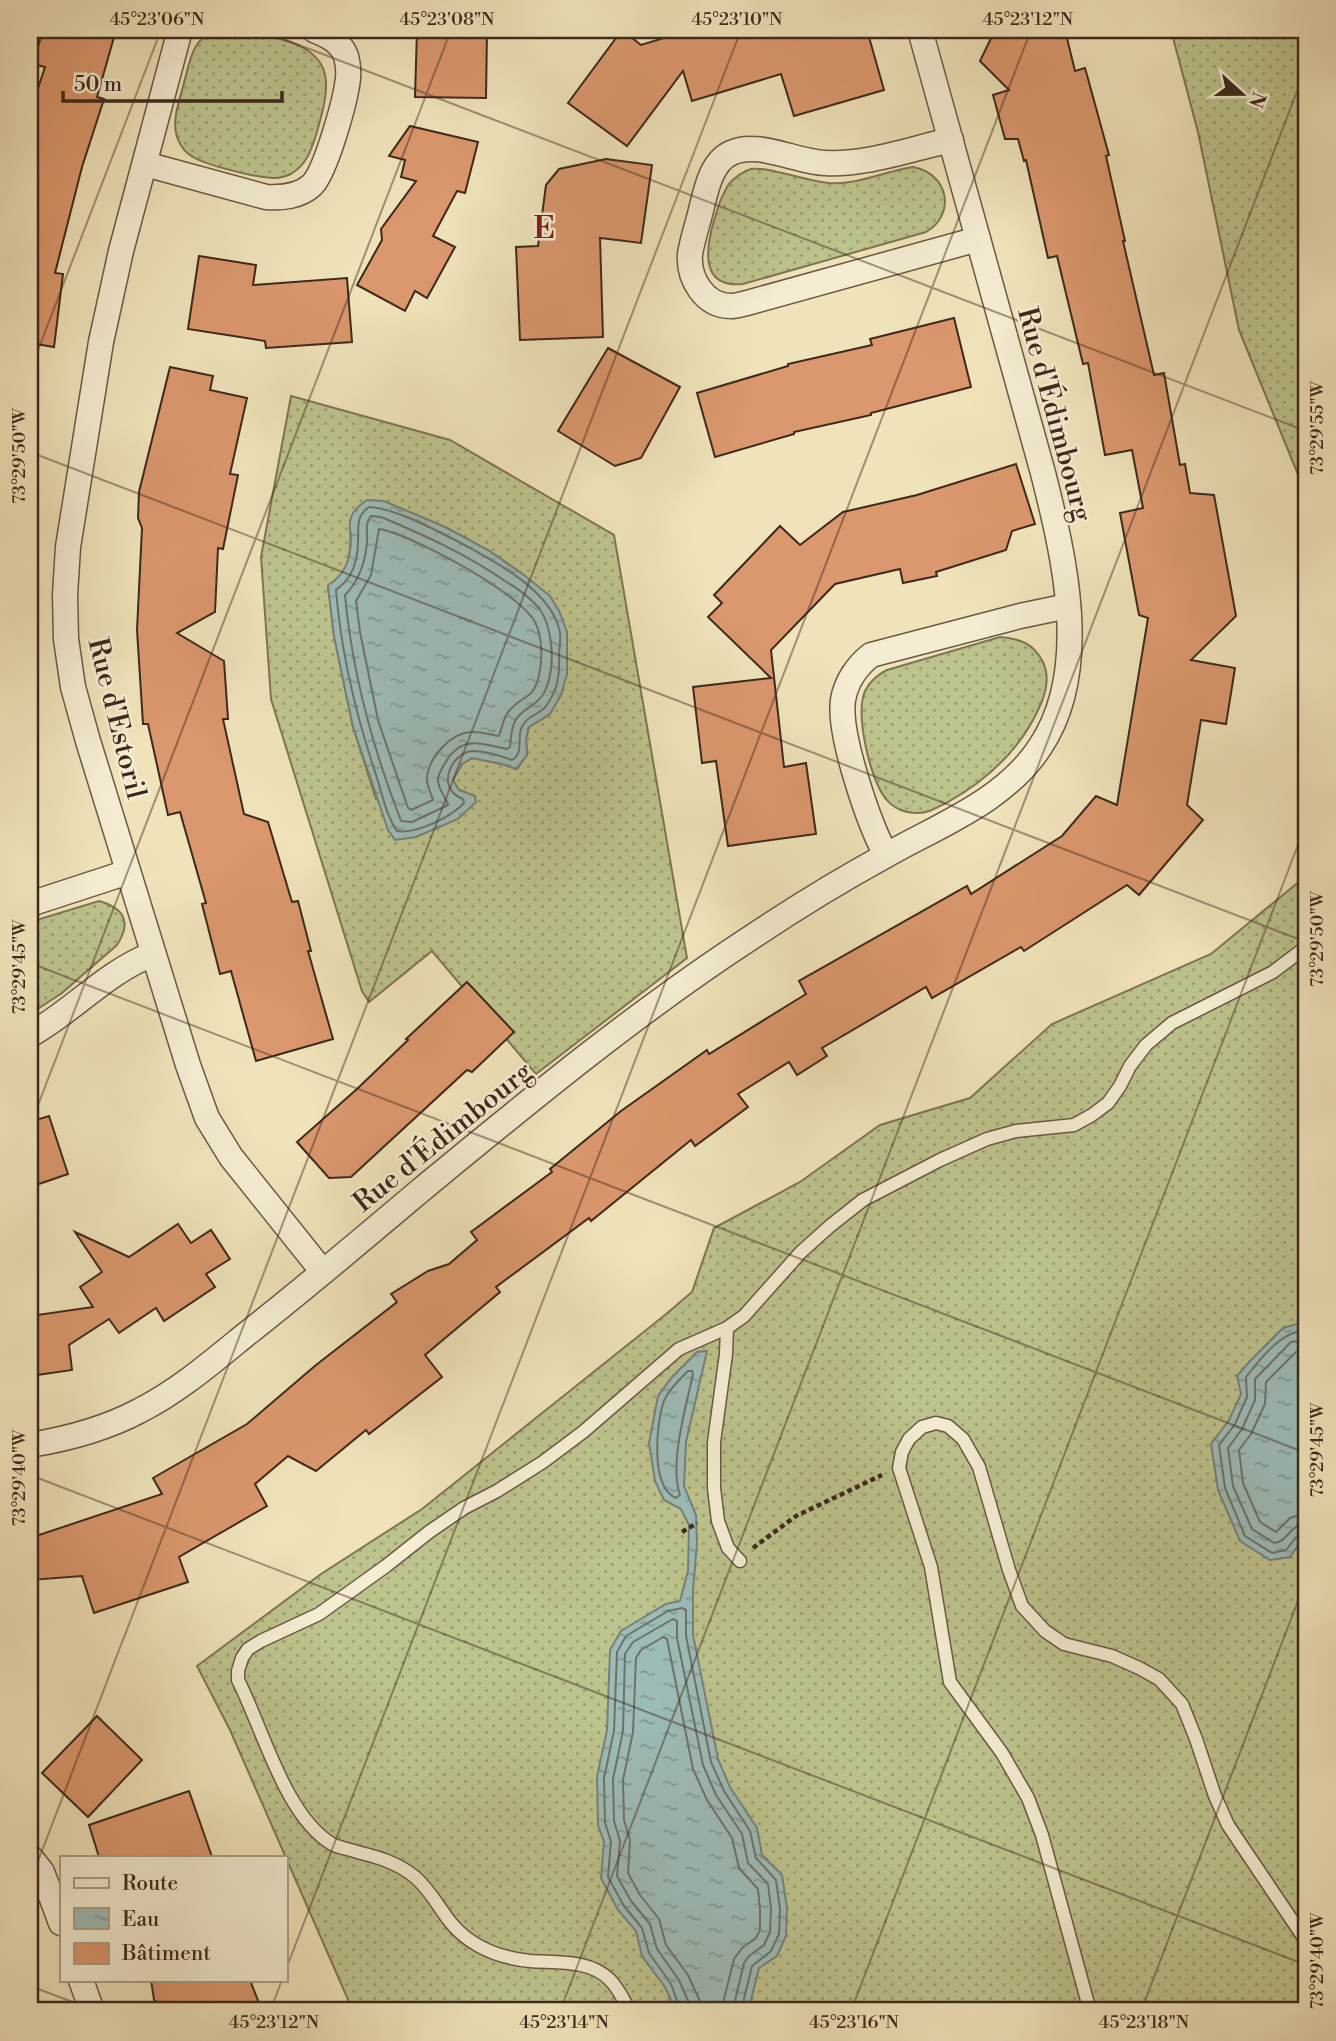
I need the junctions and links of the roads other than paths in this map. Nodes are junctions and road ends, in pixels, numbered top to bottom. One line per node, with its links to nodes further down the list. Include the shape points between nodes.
1 (180, 30): 5 (street, Rue d'Estoril)
2 (314, 30): 5 (street, via 340,45 349,68 327,156 311,186 284,198 266,197)
3 (920, 30): 4 (street, Rue d'Édimbourg)
4 (951, 140): 6 (street, Rue d'Édimbourg); 6 (street, via 844,163 806,162 758,149 729,154 709,180 690,268 704,295 731,306)
5 (145, 163): 9 (street, Rue d'Estoril, via 101,342 68,547 65,595 74,687)
6 (978, 239): 7 (street, Rue d'Édimbourg, via 1052,508)
7 (1068, 606): 8 (street, Rue d'Édimbourg, via 1063,696 1050,730 1032,758 992,796); 8 (street, via 871,655 856,670 843,700 846,735 871,825)
8 (886, 855): 14 (street, Rue d'Édimbourg, via 757,933 657,1003)
9 (128, 872): 10 (street); 12 (street, Rue d'Estoril)
10 (30, 904)
11 (1306, 947): 15 (lane, via 1273,972 1172,1023 1146,1045 1108,1103 1093,1115 1074,1125 987,1139 863,1200 801,1252 744,1317)
12 (153, 954): 13 (street, via 112,975); 14 (street, Rue d'Estoril, via 207,1118 231,1157)
13 (30, 1035)
14 (323, 1272): 16 (street, Rue d'Édimbourg, via 160,1399 99,1428)
15 (727, 1328): 17 (lane, via 714,1442 714,1488 718,1521 728,1548); 23 (lane, via 679,1349 543,1462 440,1524 319,1614 248,1649 238,1671 292,1801 320,1837 387,1860 414,1876 456,1931 488,1951 596,1970 609,1978)
16 (30, 1445)
17 (740, 1561)
18 (30, 1857): 19 (street, via 42,1872)
19 (60, 1920)
20 (1306, 1941): 24 (lane, via 1228,1825 1182,1704 1159,1679 1139,1668 1063,1644 1045,1631 1023,1606 979,1467 963,1439 948,1426 922,1427 909,1438 899,1468 931,1567 950,1682 1002,1753 1028,1798)
21 (82, 1982): 22 (street)
22 (92, 2011)
23 (630, 2011)
24 (1090, 2011)

